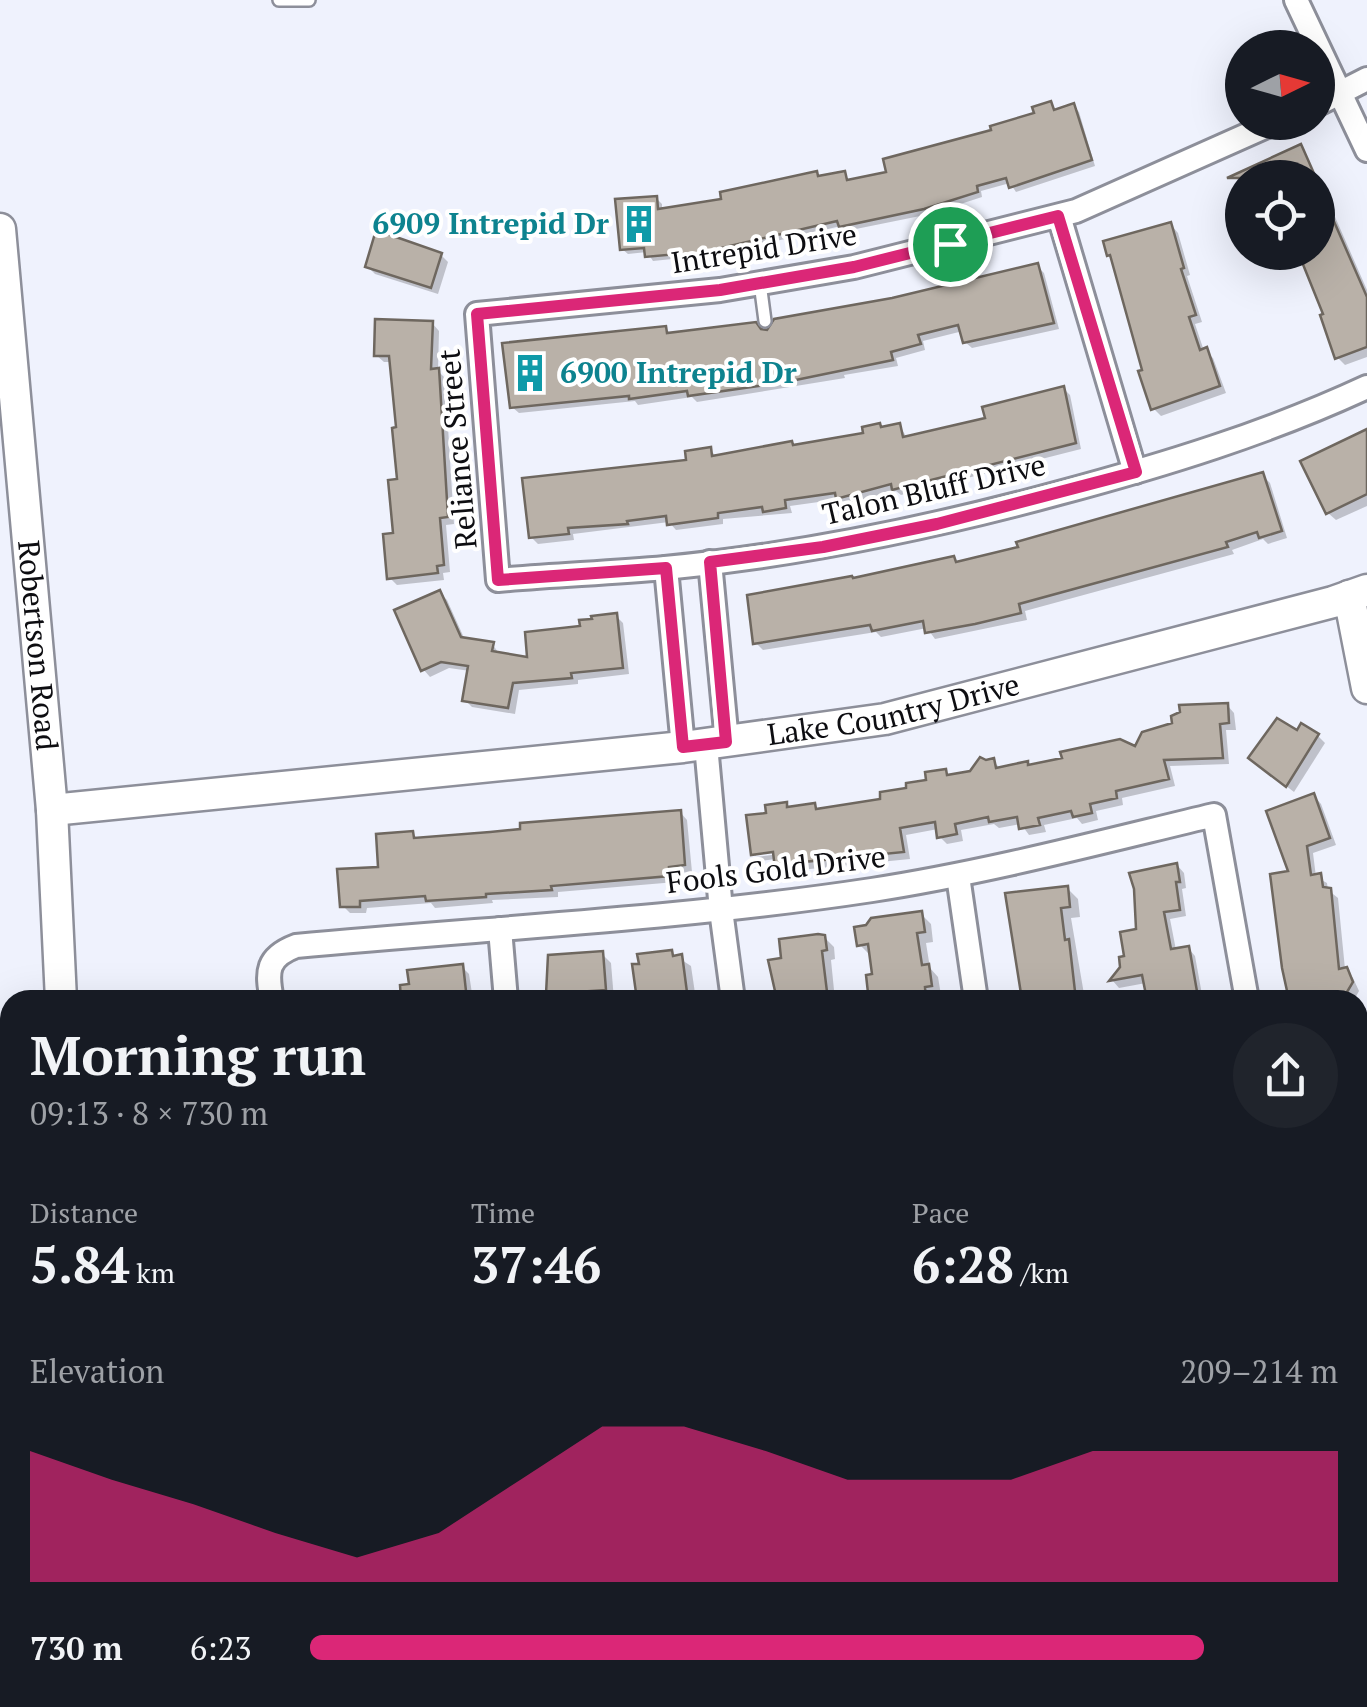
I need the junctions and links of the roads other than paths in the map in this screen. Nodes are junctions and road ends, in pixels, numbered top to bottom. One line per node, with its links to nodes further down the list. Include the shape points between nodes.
1 (279, 0): 2 (lane)
2 (309, 0)
3 (1296, 0): 5 (street)
4 (1367, 79): 5 (street)
5 (1340, 94): 6 (street); 8 (street)
6 (1335, 96)
7 (1234, 140): 9 (street, Intrepid Drive)
8 (1367, 150)
9 (1058, 216): 11 (street, Intrepid Drive, via 854,267); 15 (street)
10 (0, 229): 22 (street, Robertson Road)
11 (760, 283): 12 (street, Intrepid Drive); 13 (lane)
12 (477, 314): 18 (street, Reliance Street)
13 (765, 321)
14 (1367, 387): 15 (street, Talon Bluff Drive, via 1301,418)
15 (1136, 472): 16 (street, Talon Bluff Drive, via 937,524)
16 (710, 562): 17 (street, Talon Bluff Drive); 21 (street)
17 (666, 568): 18 (street, Talon Bluff Drive); 21 (street)
18 (498, 580)
19 (1358, 593): 20 (street); 21 (street, Lake Country Drive, via 885,719)
20 (1367, 688)
21 (705, 745): 22 (street, Lake Country Drive); 24 (street)
22 (52, 810): 26 (street, Robertson Road)
23 (958, 876): 24 (street, Fools Gold Drive); 30 (street); 31 (street, Fools Gold Drive, via 1214,815)
24 (721, 910): 25 (street, Fools Gold Drive); 29 (street)
25 (500, 929): 27 (street, Fools Gold Drive, via 296,946 277,953 270,964); 28 (street)
26 (60, 990)
27 (271, 990)
28 (505, 990)
29 (732, 990)
30 (975, 990)
31 (1245, 990)

